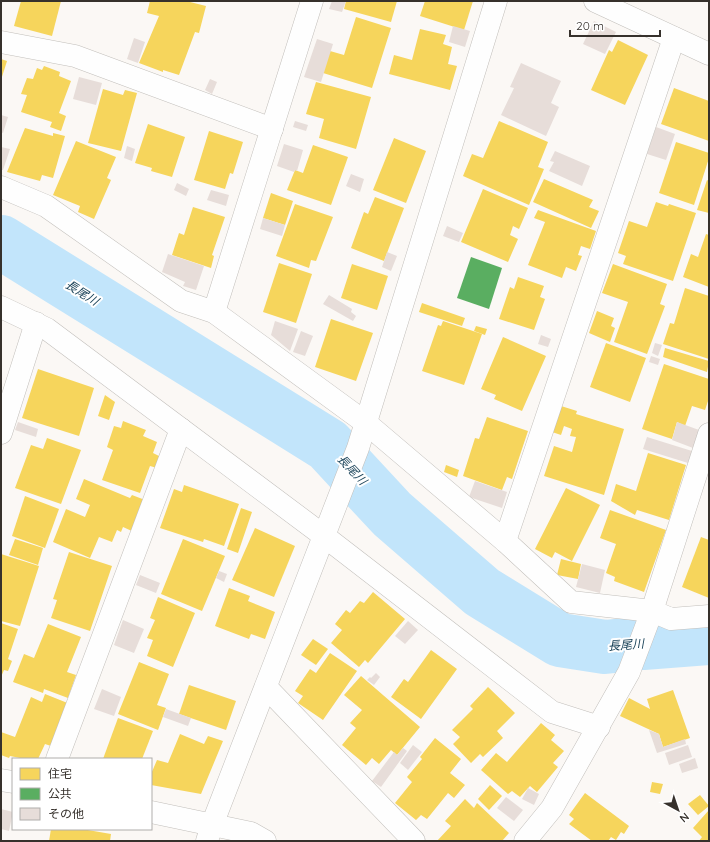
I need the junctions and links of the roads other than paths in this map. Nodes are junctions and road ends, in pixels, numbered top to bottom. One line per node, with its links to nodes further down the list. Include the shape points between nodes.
1 (312, 1): 7 (street)
2 (496, 1): 12 (street)
3 (595, 1): 4 (street)
4 (674, 38): 6 (street); 17 (street)
5 (1, 42): 7 (street, via 75,56)
6 (709, 54)
7 (272, 130): 10 (street)
8 (1, 187): 10 (street, via 46,206 181,301)
9 (1, 306): 11 (street)
10 (214, 312): 12 (street)
11 (36, 323): 13 (street); 14 (street)
12 (366, 423): 16 (street); 17 (street)
13 (181, 429): 16 (street); 22 (street)
14 (1, 433)
15 (709, 434): 19 (street)
16 (324, 536): 20 (street); 21 (street, via 552,712)
17 (505, 541): 19 (street, via 571,602)
18 (709, 616): 19 (street)
19 (649, 621): 21 (street, via 629,672)
20 (266, 687): 26 (street); 28 (street)
21 (599, 727): 29 (street, via 552,808)
22 (57, 758)
23 (1, 780): 24 (street)
24 (12, 782)
25 (152, 812): 26 (street)
26 (209, 833): 27 (street, via 250,833)
27 (265, 841)
28 (414, 841)
29 (525, 841)

